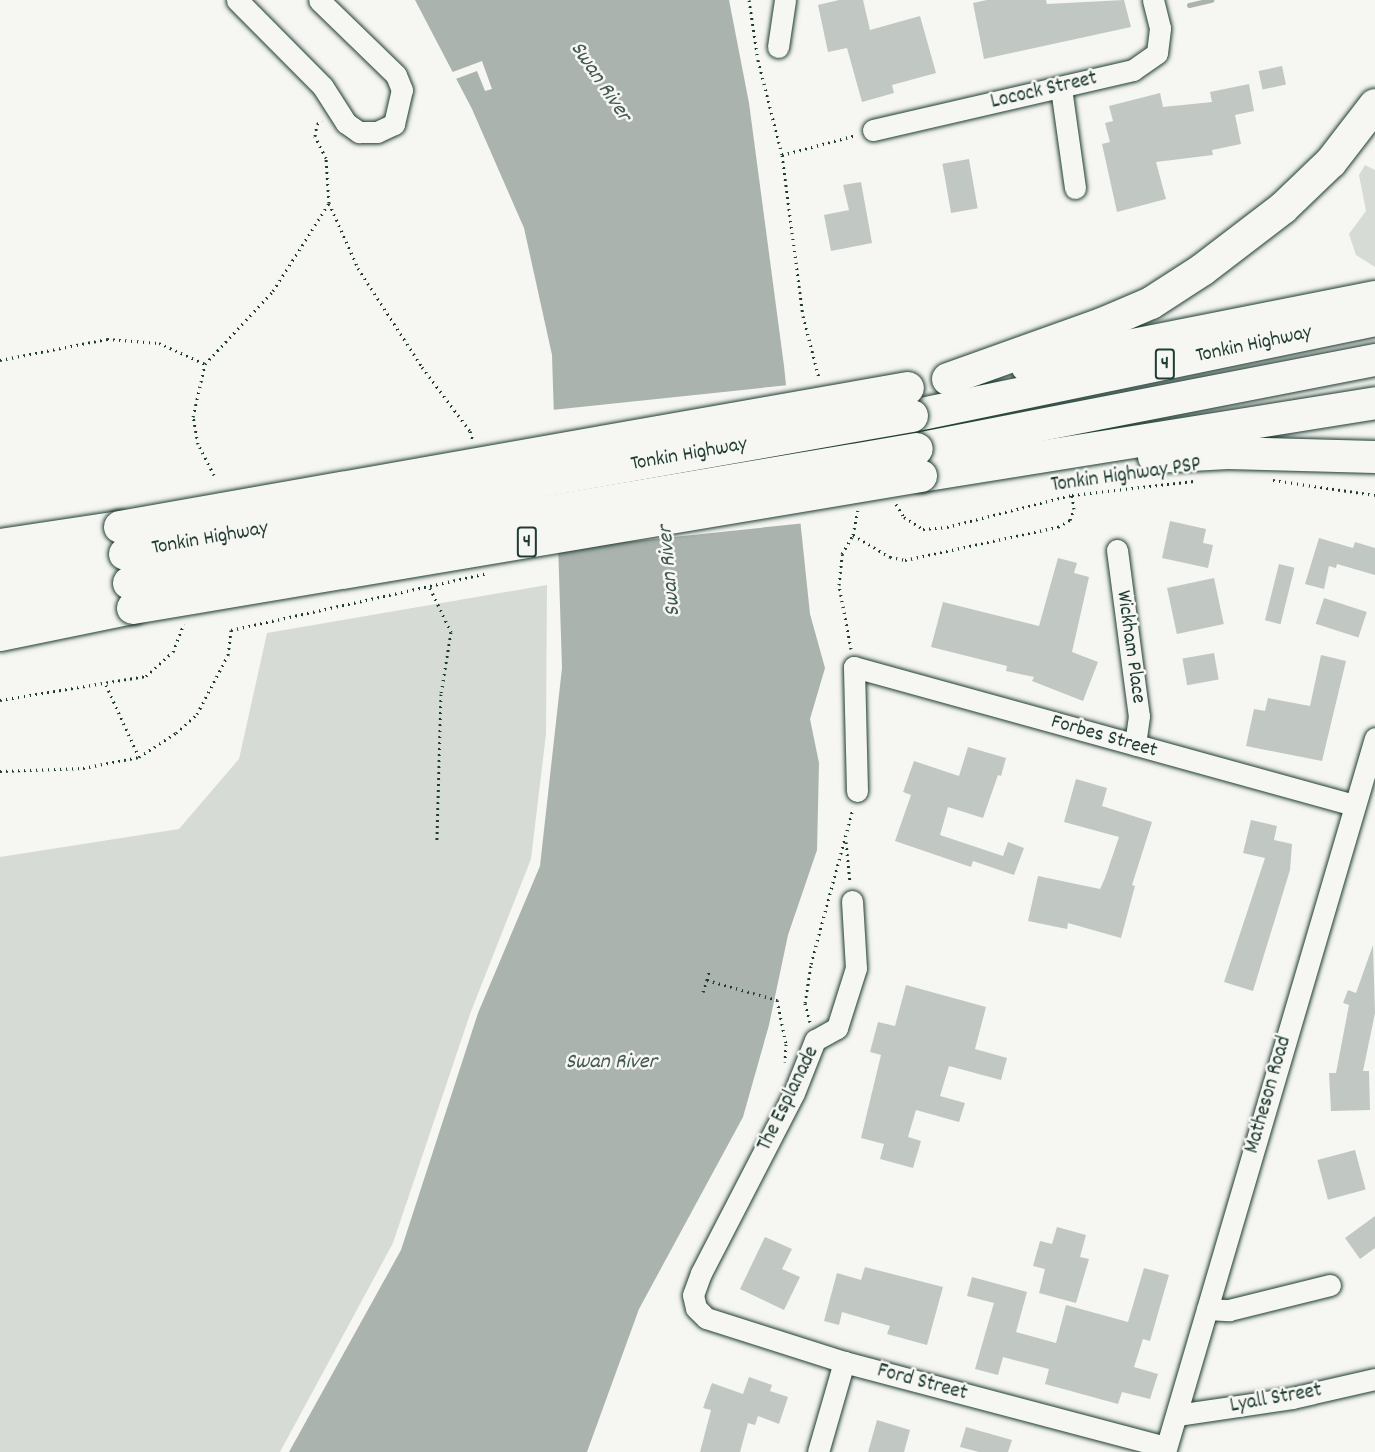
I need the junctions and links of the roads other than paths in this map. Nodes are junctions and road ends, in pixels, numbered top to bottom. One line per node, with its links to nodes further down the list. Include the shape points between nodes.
1 (237, 0): 2 (street, via 323,87 336,112 359,132 377,132 394,124 402,90 396,75)
2 (319, 0)
3 (785, 0): 5 (street)
4 (1153, 0): 6 (street, Locock Street, via 1160,28 1157,53 1133,70)
5 (778, 47)
6 (1061, 88): 8 (street, Locock Street); 9 (street)
7 (1375, 105): 13 (highway, via 1331,162 1283,208 1238,245 1151,303)
8 (873, 130)
9 (1075, 188)
10 (1375, 297): 13 (highway, via 1095,355)
11 (1375, 320): 14 (highway, Tonkin Highway / 4)
12 (1375, 360): 17 (highway, Tonkin Highway)
13 (948, 379): 14 (highway)
14 (910, 402): 19 (highway, bridge); 21 (highway, Tonkin Highway / 4, bridge, via 125,554)
15 (1375, 403): 18 (highway, Tonkin Highway / 4)
16 (1375, 457): 18 (highway, via 1228,453)
17 (919, 462): 18 (highway, Tonkin Highway / 4); 22 (highway, Tonkin Highway, bridge); 23 (highway, Tonkin Highway / 4, bridge)
18 (956, 470)
19 (0, 545)
20 (1117, 550): 25 (street, Wickham Place, via 1139,716)
21 (0, 573)
22 (0, 603)
23 (0, 635)
24 (1375, 738): 27 (street, Matheson Road)
25 (1135, 745): 26 (street, Forbes Street, via 854,667); 27 (street, Forbes Street)
26 (857, 791)
27 (1354, 805): 31 (street, Matheson Road)
28 (852, 901): 30 (street, The Esplanade, via 856,968 837,1028 815,1040 794,1093)
29 (1330, 1285): 31 (street, via 1229,1310)
30 (693, 1295): 32 (street, Ford Street, via 696,1308 706,1318)
31 (1207, 1309): 34 (street, Matheson Road)
32 (844, 1362): 35 (street, Ford Street); 36 (street)
33 (1375, 1379): 34 (street, Lyall Street, via 1292,1398)
34 (1177, 1415): 35 (street, Matheson Road)
35 (1166, 1450)
36 (818, 1452)

